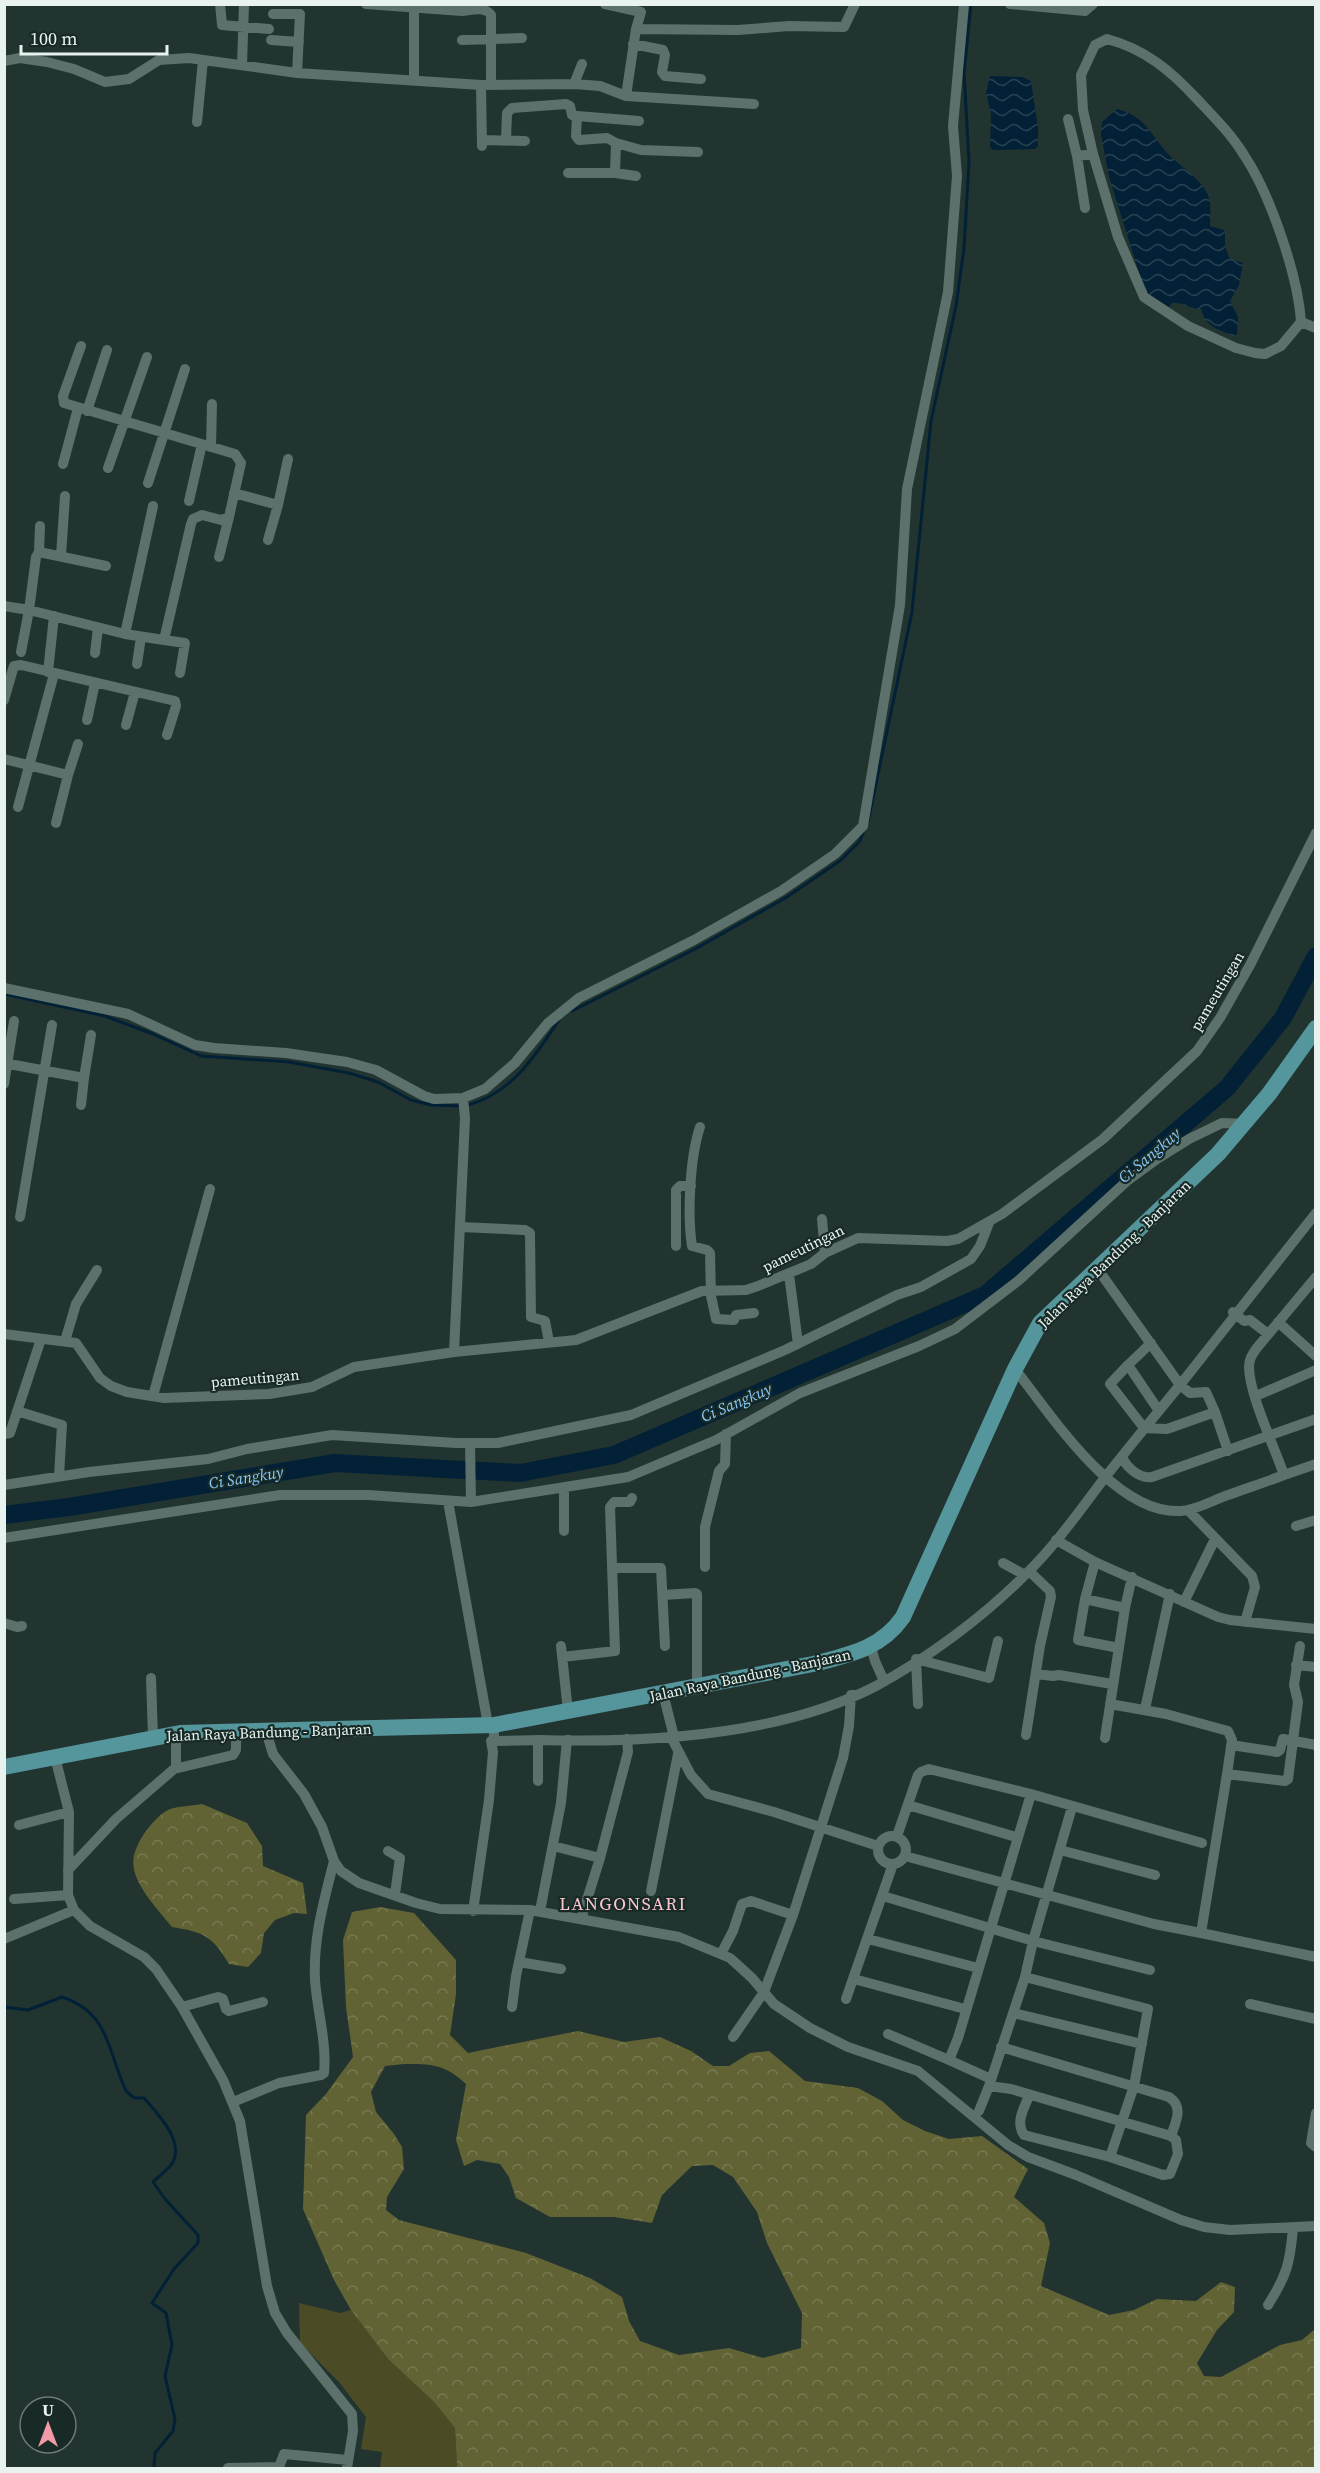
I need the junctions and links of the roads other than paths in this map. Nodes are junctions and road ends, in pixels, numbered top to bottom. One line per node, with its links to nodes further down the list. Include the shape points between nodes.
1 (220, 4): 14 (street, via 222,25)
2 (244, 4): 14 (street)
3 (366, 4): 9 (street)
4 (605, 4): 12 (street)
5 (855, 4): 15 (street, via 843,27)
6 (964, 4): 107 (street, via 953,126 957,176 948,292 907,489 900,605 863,826 835,854 781,891 579,998 548,1023 515,1063)
7 (1010, 4): 8 (street, via 1084,11)
8 (1093, 4)
9 (414, 6): 10 (street); 27 (street)
10 (443, 7): 11 (street)
11 (463, 8): 18 (street, via 490,12)
12 (643, 8): 15 (street)
13 (273, 14): 19 (street, via 300,14)
14 (243, 28): 19 (street); 23 (street)
15 (636, 29): 20 (street)
16 (522, 38): 18 (street)
17 (462, 40): 18 (street)
18 (491, 40): 29 (street)
19 (299, 42): 25 (street)
20 (633, 44): 26 (street, via 663,50 665,76); 30 (street)
21 (203, 60): 22 (street, via 159,60 119,82 105,82 47,62 20,58); 23 (street); 35 (street)
22 (4, 61)
23 (242, 64): 25 (street)
24 (582, 64): 28 (street)
25 (297, 73): 27 (street)
26 (701, 79)
27 (414, 81): 29 (street)
28 (574, 84): 29 (street); 30 (street, via 600,86)
29 (486, 85): 36 (street, via 482,143)
30 (626, 96): 31 (street)
31 (754, 104)
32 (577, 116): 34 (street); 36 (street, via 572,115 566,104 510,108); 38 (street, via 579,140 607,138)
33 (1068, 119): 41 (street)
34 (639, 120)
35 (197, 122)
36 (506, 140): 37 (street)
37 (525, 141)
38 (616, 143): 39 (street, via 649,150); 43 (street)
39 (698, 152)
40 (1093, 154): 41 (street); 46 (street, via 1118,237 1144,297 1188,326 1254,353 1265,354 1281,346); 46 (street, via 1083,110 1081,75 1095,45 1107,39 1154,59 1182,82 1227,130 1245,156 1260,182 1281,238 1299,297)
41 (1077, 156): 45 (street)
42 (568, 173): 43 (street)
43 (615, 173): 44 (street)
44 (636, 176)
45 (1085, 208)
46 (1301, 322): 47 (street)
47 (1316, 328)
48 (81, 346): 53 (street, via 63,400)
49 (107, 350): 53 (street)
50 (147, 357): 54 (street)
51 (185, 369): 55 (street)
52 (212, 404): 56 (street)
53 (83, 409): 54 (street); 58 (street)
54 (123, 421): 55 (street); 59 (street)
55 (163, 433): 56 (street); 60 (street)
56 (206, 446): 61 (street, via 239,457); 63 (street)
57 (288, 459): 64 (street)
58 (63, 464)
59 (108, 468)
60 (148, 483)
61 (234, 493): 64 (street); 66 (street)
62 (65, 496): 70 (street)
63 (189, 501)
64 (278, 505): 68 (street)
65 (153, 506): 77 (street)
66 (229, 517): 71 (street); 79 (street, via 221,520 202,515 193,519)
67 (40, 526): 69 (street)
68 (268, 540)
69 (39, 552): 70 (street); 74 (street)
70 (61, 556): 72 (street)
71 (219, 557)
72 (106, 566)
73 (4, 606): 74 (street)
74 (29, 610): 75 (street); 80 (street)
75 (54, 616): 76 (street); 83 (street)
76 (98, 628): 77 (street); 81 (street)
77 (125, 634): 78 (street)
78 (141, 637): 79 (street); 82 (street)
79 (164, 640): 84 (street, via 185,644)
80 (21, 652)
81 (95, 653)
82 (137, 664)
83 (51, 673): 85 (street); 87 (street, via 15,666); 93 (street)
84 (180, 673)
85 (95, 683): 86 (street); 88 (street)
86 (135, 692): 89 (street); 90 (street, via 175,701)
87 (4, 700)
88 (87, 720)
89 (126, 725)
90 (167, 735)
91 (78, 744): 94 (street)
92 (4, 759): 93 (street)
93 (29, 765): 94 (street); 95 (street)
94 (68, 775): 96 (street)
95 (18, 807)
96 (56, 823)
97 (1316, 833): 116 (street, pameutingan, via 1251,965 1197,1051 1103,1139)
98 (4, 988): 107 (street, via 128,1014 195,1045 347,1062 376,1070 424,1096)
99 (14, 1021): 103 (street)
100 (52, 1025): 104 (street)
101 (1316, 1029): 109 (main road, Jalan Raya Bandung - Banjaran)
102 (91, 1035): 105 (street)
103 (6, 1063): 104 (street); 106 (street)
104 (46, 1071): 105 (street); 114 (street)
105 (84, 1078): 108 (street)
106 (4, 1084)
107 (464, 1102): 117 (street)
108 (81, 1105)
109 (1245, 1124): 120 (main road, Jalan Raya Bandung - Banjaran, via 1201,1171); 151 (street, via 1222,1123 1156,1159 1018,1281 955,1329 800,1393)
110 (700, 1127): 111 (street)
111 (691, 1186): 118 (street, via 676,1190); 125 (street, via 691,1244 710,1253)
112 (210, 1189): 143 (street)
113 (1316, 1213): 128 (street)
114 (20, 1217)
115 (822, 1219): 119 (street)
116 (989, 1223): 119 (street, pameutingan, via 948,1241 858,1238); 136 (street, via 971,1259 921,1287)
117 (461, 1227): 134 (street, via 530,1233 531,1317 546,1322); 137 (street)
118 (676, 1246)
119 (825, 1253): 122 (street, pameutingan)
120 (1097, 1268): 135 (street); 140 (main road, Jalan Raya Bandung - Banjaran, via 1040,1323)
121 (97, 1270): 133 (street, via 76,1304)
122 (789, 1274): 125 (street, pameutingan, via 746,1290); 136 (street)
123 (1316, 1277): 124 (street)
124 (1306, 1288): 126 (street); 129 (street)
125 (711, 1290): 127 (street, via 716,1318 734,1320 737,1314); 134 (street, pameutingan, via 576,1340)
126 (1316, 1296)
127 (754, 1313)
128 (1235, 1313): 131 (street); 142 (street)
129 (1278, 1322): 131 (street); 138 (street)
130 (4, 1334): 132 (street)
131 (1268, 1334): 144 (street, via 1251,1357 1249,1368)
132 (40, 1339): 133 (street); 146 (street)
133 (65, 1341): 143 (street, pameutingan, via 76,1343 100,1378 111,1386)
134 (549, 1342): 137 (street, pameutingan)
135 (1151, 1343): 139 (street); 142 (street)
136 (798, 1344): 153 (street, via 631,1415 498,1443)
137 (454, 1352): 143 (street, pameutingan, via 354,1367 297,1390 209,1397)
138 (1316, 1356)
139 (1128, 1365): 145 (street); 149 (street, via 1110,1384)
140 (1016, 1369): 159 (street); 190 (main road, Jalan Raya Bandung - Banjaran, via 903,1617)
141 (1316, 1370): 144 (street)
142 (1180, 1385): 145 (street); 147 (street, via 1190,1393 1206,1392)
143 (153, 1396)
144 (1256, 1396): 152 (street)
145 (1159, 1410): 149 (street)
146 (17, 1412): 150 (street, via 10,1433); 157 (street, via 62,1425)
147 (1215, 1412): 149 (street, via 1167,1429); 154 (street)
148 (1316, 1419): 152 (street)
149 (1144, 1428): 155 (street)
150 (4, 1434)
151 (726, 1434): 161 (street, via 628,1477); 174 (street, via 725,1464 719,1471 705,1527)
152 (1269, 1435): 154 (street); 158 (street)
153 (470, 1445): 157 (street, via 332,1436 208,1459); 163 (street)
154 (1228, 1451): 155 (street, via 1145,1478 1137,1475)
155 (1122, 1457): 159 (street)
156 (1316, 1464): 158 (street)
157 (59, 1476): 160 (street)
158 (1284, 1476): 165 (street)
159 (1105, 1478): 165 (street, via 1138,1500 1168,1510); 171 (street)
160 (4, 1485)
161 (564, 1488): 163 (street); 168 (street)
162 (632, 1498): 175 (street, via 630,1502 611,1504)
163 (471, 1500): 164 (street)
164 (448, 1501): 169 (street, via 368,1495 280,1495); 207 (street)
165 (1188, 1510): 170 (street)
166 (1316, 1520): 167 (street)
167 (1296, 1526)
168 (564, 1531)
169 (4, 1538)
170 (1215, 1539): 181 (street); 183 (street, via 1254,1581 1256,1587)
171 (1056, 1540): 172 (street); 176 (street)
172 (1095, 1562): 177 (street); 180 (street)
173 (1003, 1563): 176 (street)
174 (705, 1567)
175 (614, 1568): 179 (street, via 661,1568); 205 (street, via 615,1651 561,1652)
176 (1027, 1573): 192 (street, via 970,1623); 195 (street, via 1051,1593)
177 (1132, 1577): 178 (street); 182 (street)
178 (1170, 1594): 181 (street); 204 (street)
179 (663, 1595): 188 (street); 199 (street, via 697,1594)
180 (1085, 1599): 182 (street); 191 (street, via 1078,1640)
181 (1184, 1602): 183 (street, via 1218,1617)
182 (1125, 1608): 191 (street)
183 (1245, 1622): 186 (street)
184 (4, 1623): 185 (street)
185 (22, 1626)
186 (1316, 1629)
187 (998, 1641): 192 (street, via 989,1678)
188 (665, 1646)
189 (1300, 1646): 193 (street)
190 (871, 1647): 197 (street); 199 (main road, Jalan Raya Bandung - Banjaran, via 813,1664)
191 (1119, 1648): 198 (street)
192 (917, 1660): 197 (street); 202 (street)
193 (1296, 1665): 194 (street); 217 (street)
194 (1316, 1667)
195 (1036, 1674): 198 (street); 210 (street)
196 (151, 1678): 211 (street)
197 (884, 1681): 201 (street)
198 (1113, 1684): 203 (street)
199 (696, 1686): 200 (main road, Jalan Raya Bandung - Banjaran)
200 (663, 1693): 205 (main road, Jalan Raya Bandung - Banjaran); 212 (street)
201 (854, 1695): 212 (street, via 789,1718); 231 (street, via 843,1758)
202 (918, 1704)
203 (1110, 1704): 204 (street); 213 (street)
204 (1145, 1709): 219 (street, via 1224,1729 1231,1734)
205 (568, 1711): 207 (main road, Jalan Raya Bandung - Banjaran)
206 (269, 1730): 207 (main road, Jalan Raya Bandung - Banjaran); 208 (main road, Jalan Raya Bandung - Banjaran); 241 (street, via 273,1754 304,1794)
207 (492, 1730): 214 (street); 254 (street, via 489,1800)
208 (242, 1731): 209 (main road, Jalan Raya Bandung - Banjaran); 223 (street, via 231,1757)
209 (180, 1733): 211 (main road, Jalan Raya Bandung - Banjaran); 223 (street)
210 (1026, 1735)
211 (153, 1737): 221 (main road, Jalan Raya Bandung - Banjaran)
212 (674, 1737): 216 (street); 220 (street)
213 (1105, 1738)
214 (541, 1740): 215 (street); 225 (street)
215 (569, 1740): 216 (street); 235 (street)
216 (630, 1740): 240 (street, via 627,1739 628,1752)
217 (1294, 1740): 218 (street); 219 (street, via 1283,1739 1277,1752); 224 (street, via 1287,1780)
218 (1316, 1744)
219 (1231, 1745): 224 (street)
220 (678, 1754): 231 (street, via 708,1794); 246 (street)
221 (58, 1757): 222 (main road, Jalan Raya Bandung - Banjaran); 229 (street)
222 (4, 1767)
223 (176, 1767): 243 (street, via 116,1819)
224 (1227, 1774): 258 (street)
225 (538, 1781)
226 (1030, 1794): 227 (street, via 930,1769 918,1775); 228 (street); 233 (street)
227 (908, 1805): 232 (street); 233 (street)
228 (1072, 1807): 234 (street); 237 (street)
229 (69, 1812): 230 (street); 243 (street)
230 (19, 1825)
231 (820, 1826): 236 (street); 255 (street)
232 (897, 1836): 236 (street, via 883,1838); 239 (street, via 906,1847)
233 (1016, 1837): 245 (street)
234 (1202, 1843)
235 (553, 1846): 240 (street); 253 (street)
236 (878, 1846): 242 (street, via 883,1862)
237 (1060, 1850): 244 (street); 249 (street)
238 (388, 1851): 247 (street, via 400,1858)
239 (905, 1856): 242 (street); 245 (street)
240 (600, 1858): 256 (street)
241 (334, 1861): 247 (street, via 359,1883); 287 (street, via 315,1944 324,2073 279,2083)
242 (894, 1864): 250 (street)
243 (68, 1870): 248 (street)
244 (1155, 1875)
245 (1005, 1882): 249 (street); 257 (street)
246 (651, 1891)
247 (395, 1894): 254 (street, via 440,1909)
248 (68, 1895): 251 (street); 252 (street)
249 (1047, 1895): 258 (street); 261 (street)
250 (883, 1896): 257 (street); 260 (street)
251 (14, 1899)
252 (74, 1910): 259 (street); 274 (street, via 90,1926 144,1957 167,1982)
253 (535, 1910): 254 (street); 256 (street); 264 (street)
254 (473, 1911)
255 (793, 1915): 262 (street, via 745,1901); 270 (street)
256 (581, 1919): 262 (street, via 679,1937)
257 (990, 1928): 261 (street); 265 (street)
258 (1201, 1933): 263 (street)
259 (4, 1939)
260 (868, 1940): 265 (street); 269 (street)
261 (1033, 1941): 267 (street); 268 (street)
262 (721, 1954): 270 (street, via 743,1969)
263 (1316, 1957)
264 (519, 1962): 266 (street); 275 (street)
265 (978, 1968): 276 (street)
266 (561, 1969)
267 (1150, 1970)
268 (1025, 1977): 277 (street); 281 (street, via 1148,2009)
269 (854, 1979): 271 (street); 276 (street)
270 (764, 1992): 280 (street); 295 (street, via 787,2014 810,2028 848,2047 918,2071 1028,2157 1204,2227)
271 (846, 1999)
272 (263, 2002): 274 (street, via 230,2010 218,1997)
273 (1250, 2004): 278 (street)
274 (182, 2007): 287 (street)
275 (512, 2007)
276 (965, 2009): 283 (street)
277 (1013, 2013): 281 (street); 282 (street)
278 (1316, 2019)
279 (888, 2034): 283 (street)
280 (733, 2037)
281 (1142, 2044): 285 (street)
282 (1001, 2047): 284 (street); 285 (street)
283 (949, 2060): 284 (street)
284 (990, 2082): 286 (street); 288 (street)
285 (1134, 2086): 290 (street); 291 (street, via 1169,2097 1178,2105)
286 (1029, 2096): 290 (street); 293 (street, via 1019,2123 1024,2135)
287 (233, 2102): 297 (street, via 244,2142 270,2298 280,2324 352,2414)
288 (980, 2112)
289 (1316, 2113): 292 (street, via 1311,2143)
290 (1122, 2123): 291 (street); 293 (street)
291 (1171, 2136): 293 (street, via 1176,2140 1178,2154 1170,2174)
292 (1316, 2147)
293 (1110, 2157)
294 (1316, 2226): 295 (street)
295 (1293, 2228): 296 (street, via 1286,2274)
296 (1268, 2305)
297 (347, 2464): 298 (street, via 284,2454 279,2467)
298 (228, 2469)

